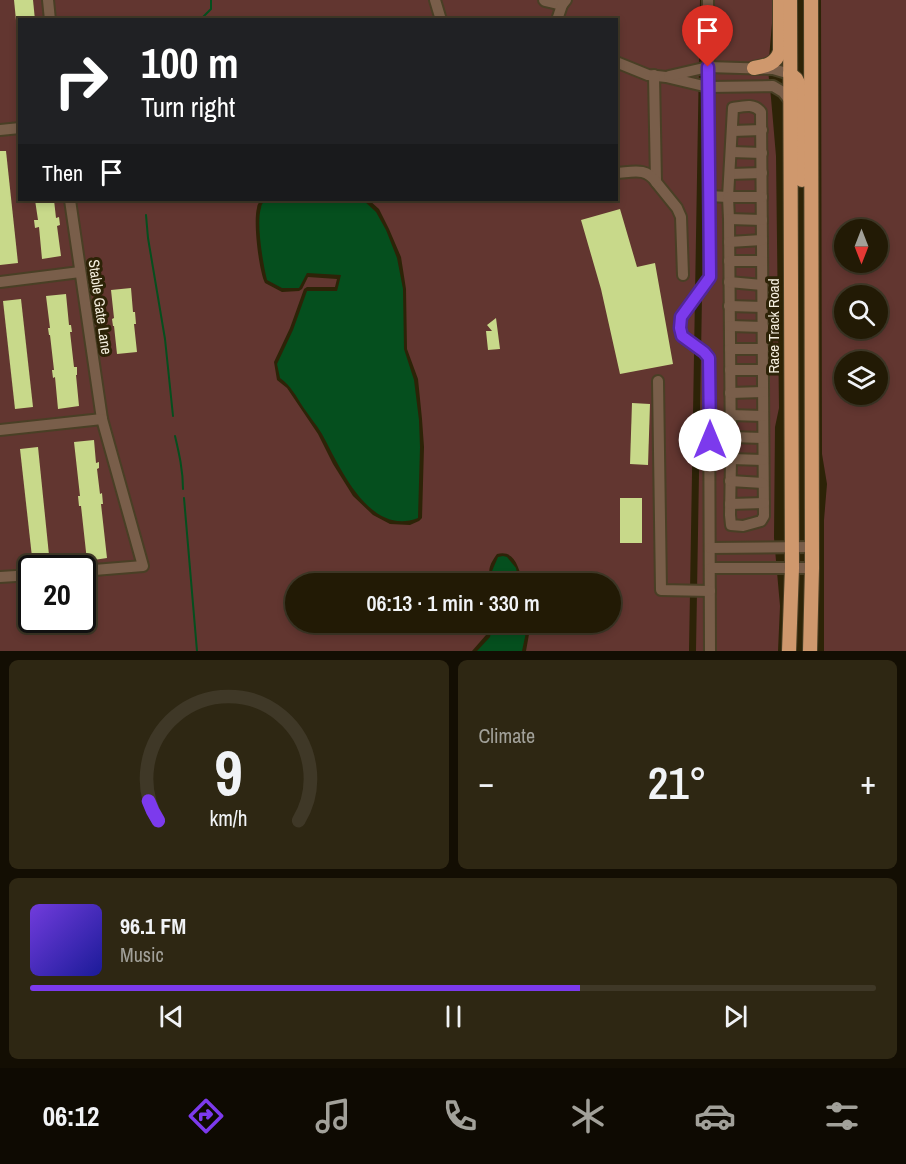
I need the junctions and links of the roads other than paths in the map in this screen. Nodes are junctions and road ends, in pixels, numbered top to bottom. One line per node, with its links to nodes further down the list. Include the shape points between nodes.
1 (48, 0): 9 (lane)
2 (435, 0): 10 (lane)
3 (544, 0): 8 (lane)
4 (708, 0): 14 (lane)
5 (780, 0): 15 (main road, via 778,57 769,65)
6 (790, 0): 16 (main road, Race Track Road)
7 (811, 0): 36 (main road)
8 (564, 2): 11 (lane); 12 (lane)
9 (50, 18)
10 (440, 18)
11 (559, 18)
12 (564, 18)
13 (618, 63): 17 (lane)
14 (708, 67): 15 (lane); 18 (lane); 19 (lane)
15 (754, 68): 16 (lane)
16 (790, 74): 20 (main road, Race Track Road); 36 (main road, via 800,87 802,190)
17 (654, 75): 18 (lane); 30 (lane)
18 (666, 77): 19 (lane)
19 (708, 87): 20 (lane, via 773,86); 31 (lane)
20 (790, 100): 73 (main road, Race Track Road)
21 (18, 129): 22 (lane)
22 (0, 130)
23 (732, 130): 24 (lane); 24 (lane, via 733,108 748,105 762,112); 25 (lane)
24 (762, 130): 26 (lane)
25 (730, 152): 26 (lane); 29 (lane)
26 (762, 153): 28 (lane)
27 (618, 173): 30 (lane, via 646,172)
28 (762, 173): 29 (lane); 33 (lane)
29 (729, 174): 32 (lane)
30 (656, 182): 43 (lane, via 681,217)
31 (709, 196): 32 (lane); 65 (lane, via 710,277 681,317 680,328 682,336 709,358)
32 (728, 196): 33 (lane); 35 (lane)
33 (762, 197): 37 (lane)
34 (70, 201): 42 (lane, Stable Gate Lane)
35 (729, 219): 37 (lane); 39 (lane)
36 (811, 219): 71 (main road)
37 (762, 220): 38 (lane)
38 (762, 240): 39 (lane); 41 (lane)
39 (729, 242): 40 (lane)
40 (729, 261): 41 (lane); 45 (lane)
41 (762, 261): 46 (lane)
42 (80, 272): 44 (lane); 60 (lane, Stable Gate Lane)
43 (683, 275)
44 (0, 282)
45 (729, 282): 46 (lane); 47 (lane)
46 (762, 285): 48 (lane)
47 (729, 306): 48 (lane); 49 (lane)
48 (763, 306): 50 (lane)
49 (729, 326): 50 (lane); 51 (lane)
50 (763, 327): 52 (lane)
51 (730, 349): 52 (lane); 53 (lane)
52 (763, 349): 54 (lane)
53 (730, 370): 54 (lane); 57 (lane)
54 (763, 370): 56 (lane)
55 (658, 381): 80 (lane, via 661,590)
56 (763, 392): 57 (lane); 59 (lane)
57 (730, 393): 58 (lane)
58 (730, 416): 59 (lane); 62 (lane)
59 (763, 416): 63 (lane)
60 (102, 419): 61 (lane); 77 (lane, Stable Gate Lane, via 143,566)
61 (0, 430)
62 (730, 437): 63 (lane); 64 (lane)
63 (763, 438): 66 (lane)
64 (730, 459): 65 (lane); 66 (lane); 67 (lane)
65 (710, 460): 72 (lane)
66 (763, 460): 68 (lane)
67 (730, 482): 68 (lane); 70 (lane)
68 (764, 483): 69 (lane)
69 (764, 503): 70 (lane); 70 (lane, via 761,521 743,526 731,525)
70 (730, 504)
71 (812, 547): 73 (lane); 76 (main road)
72 (710, 548): 73 (lane); 74 (lane)
73 (791, 548): 75 (main road, Race Track Road)
74 (711, 568): 75 (lane); 80 (lane)
75 (792, 568): 76 (lane); 82 (main road, Race Track Road)
76 (812, 568): 83 (main road)
77 (96, 570)
78 (18, 576): 79 (lane)
79 (0, 578)
80 (710, 591): 81 (lane)
81 (710, 651)
82 (789, 651)
83 (810, 651)

